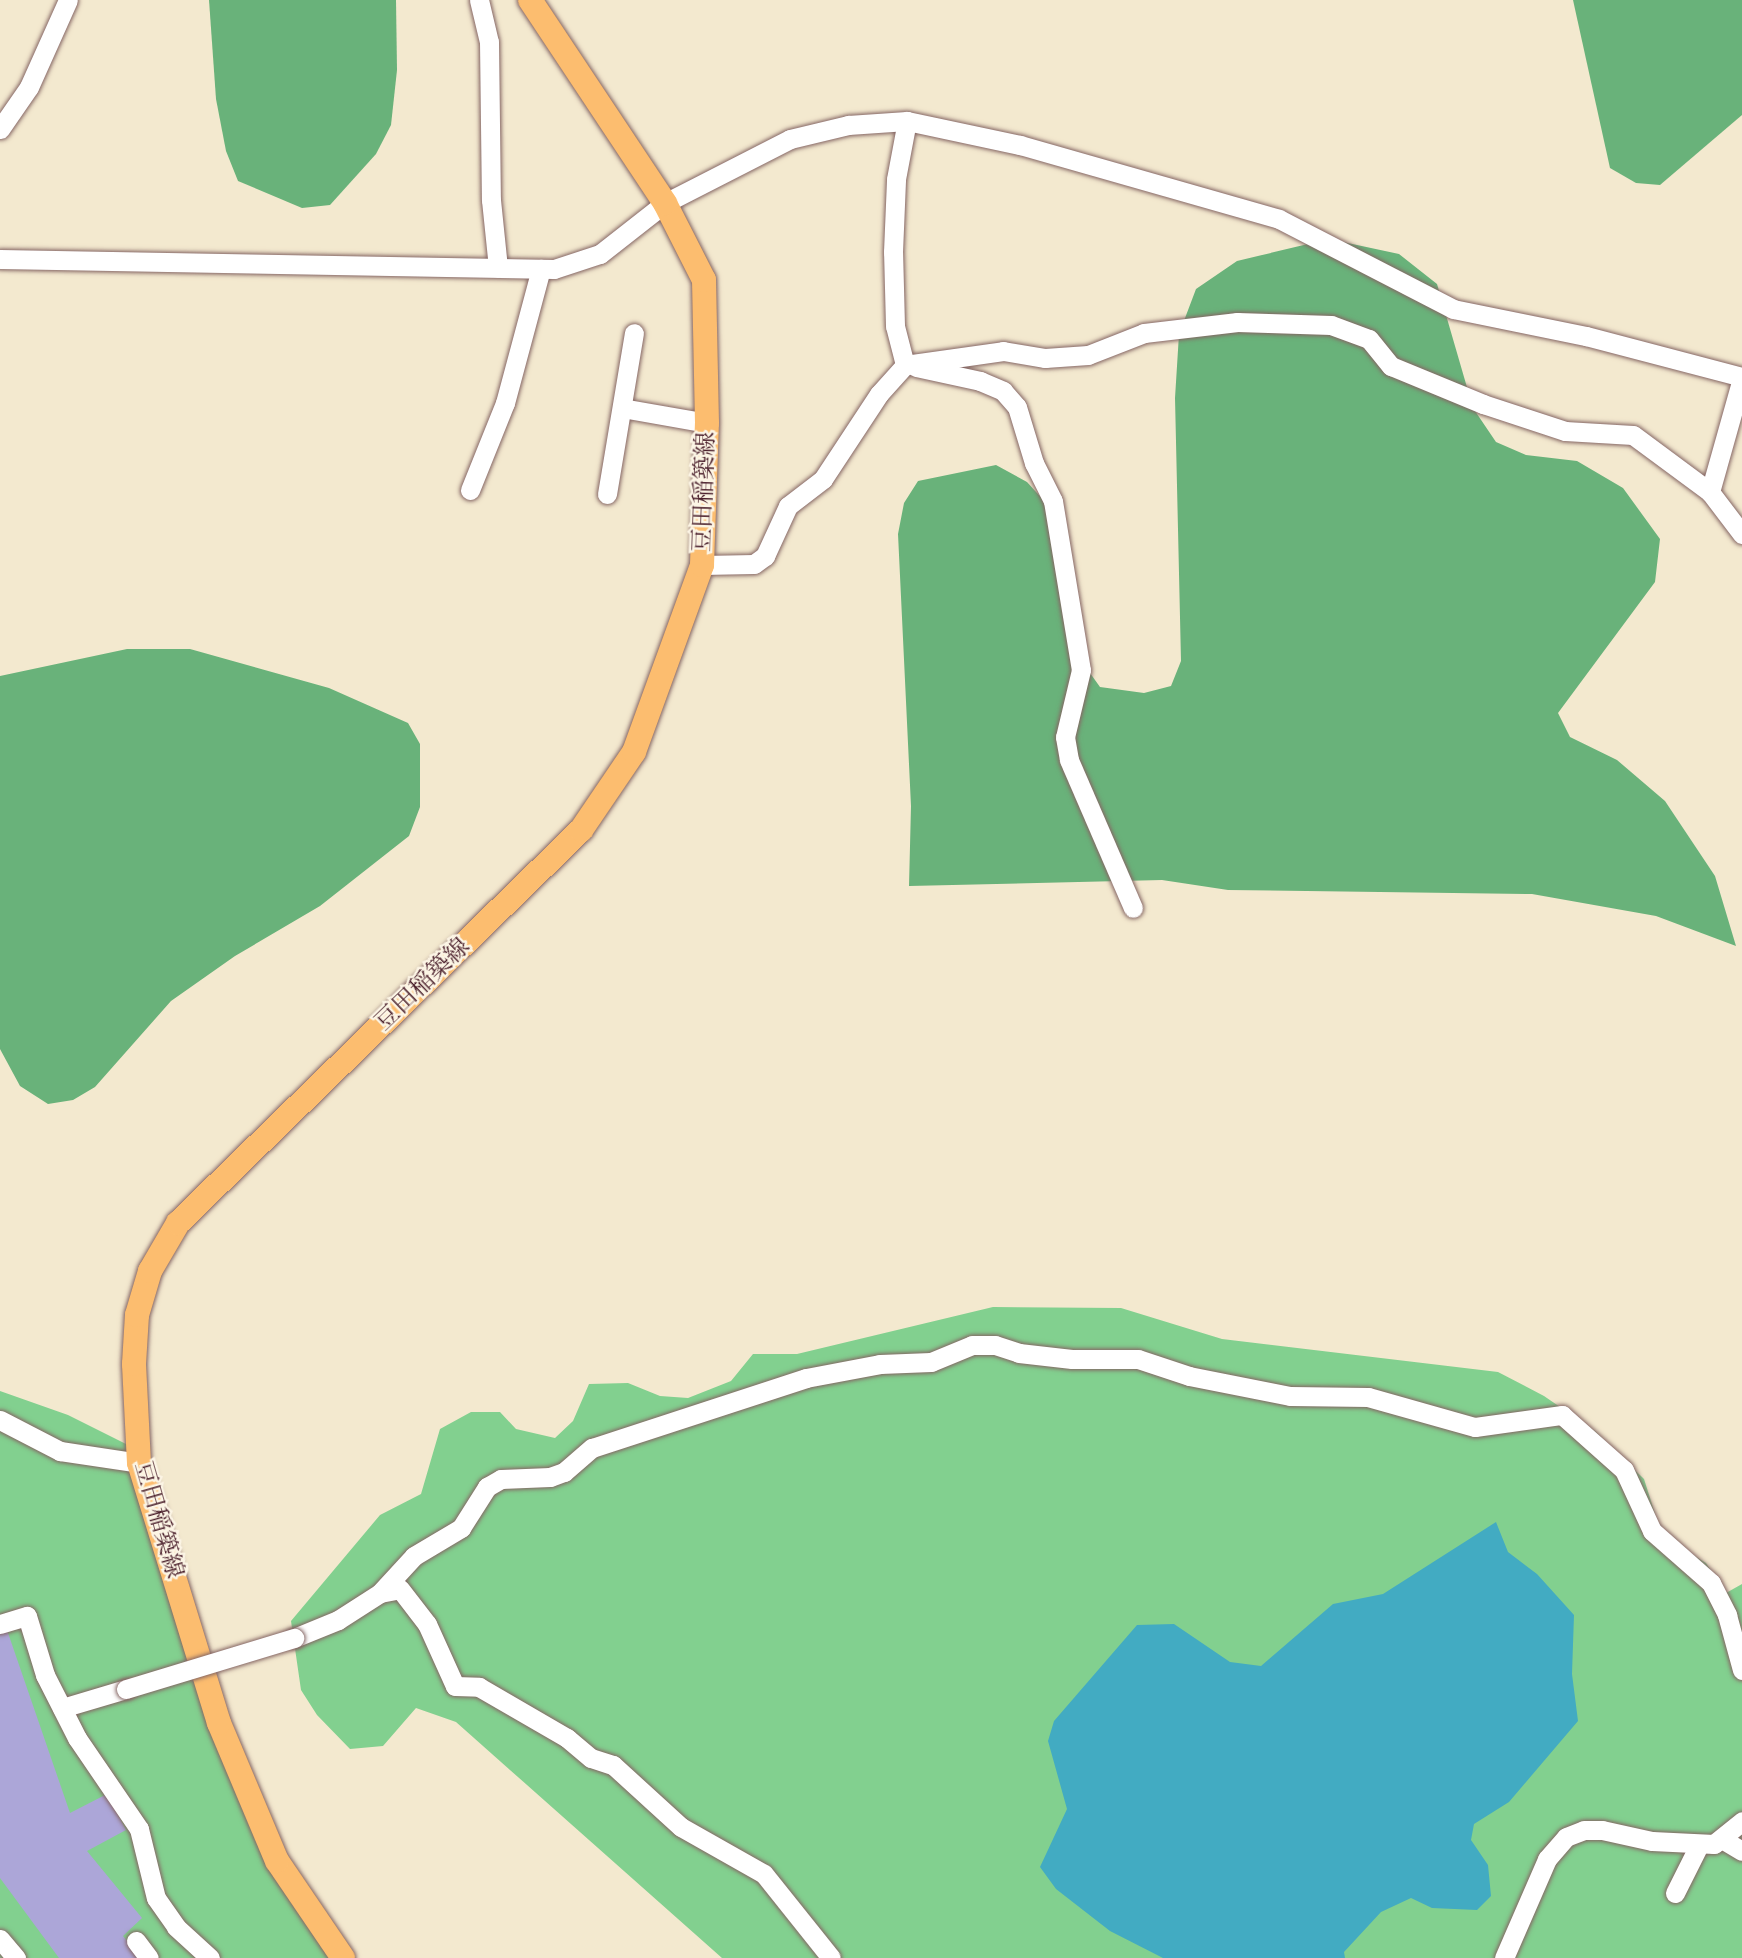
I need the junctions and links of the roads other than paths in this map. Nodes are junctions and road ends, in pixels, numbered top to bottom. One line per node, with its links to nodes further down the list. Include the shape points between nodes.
1 (68, 0): 5 (street, via 29,88)
2 (480, 0): 8 (street, via 489,42 491,200)
3 (530, 0): 6 (main road, 豆田稲築線)
4 (907, 121): 6 (street, via 848,125 790,139); 11 (street, via 896,179 893,238 894,327); 12 (street, via 1020,145 1279,219 1453,309 1586,336)
5 (0, 129)
6 (665, 204): 9 (street, via 600,254 579,265); 14 (main road, 豆田稲築線, via 704,280)
7 (0, 259): 8 (street)
8 (498, 268): 9 (street)
9 (541, 269): 15 (street, via 505,404)
10 (634, 333): 13 (street)
11 (905, 365): 16 (street, via 1003,351 1045,358 1088,355 1169,328 1193,330 1237,322 1331,325 1369,339 1391,366 1483,404 1565,431 1633,435); 19 (street, via 879,394 823,479 788,506 765,556 754,564); 20 (street, via 980,381 1003,391 1017,407 1034,463 1053,501 1081,670 1066,725 1069,760)
12 (1742, 377): 16 (street)
13 (622, 408): 14 (street); 17 (street)
14 (707, 423): 19 (main road, 豆田稲築線)
15 (470, 490)
16 (1710, 492): 18 (street)
17 (607, 494)
18 (1742, 534)
19 (702, 565): 22 (main road, 豆田稲築線, via 634,752 581,830 178,1223 150,1271 137,1315)
20 (1133, 908)
21 (0, 1420): 22 (street, via 60,1451)
22 (139, 1463): 37 (main road, 豆田稲築線, via 219,1723 277,1861)
23 (380, 1593): 25 (street, via 414,1556 461,1528 487,1487 501,1479 550,1477 564,1472 592,1448 806,1378 880,1364 931,1362 972,1345 995,1345 1019,1353 1072,1359 1138,1359 1189,1376 1290,1396 1368,1397 1475,1427 1562,1415 1624,1470 1652,1531 1711,1583 1727,1615); 26 (street, bridge, via 338,1620 294,1638); 38 (street, via 400,1589 415,1605 455,1686 479,1687 567,1738 591,1758 613,1765 681,1827 764,1874)
24 (0, 1624): 26 (street, via 27,1616 45,1675)
25 (1742, 1670)
26 (62, 1708): 36 (street, via 139,1829 156,1898 176,1927)
27 (1742, 1821): 28 (street)
28 (1722, 1839): 29 (street); 30 (street)
29 (1699, 1845): 31 (street); 39 (street, via 1602,1830 1566,1837 1548,1859)
30 (1742, 1852)
31 (1675, 1893)
32 (0, 1939): 34 (street)
33 (136, 1941): 35 (street)
34 (16, 1958)
35 (149, 1958)
36 (209, 1958)
37 (343, 1958)
38 (831, 1958)
39 (1504, 1958)

